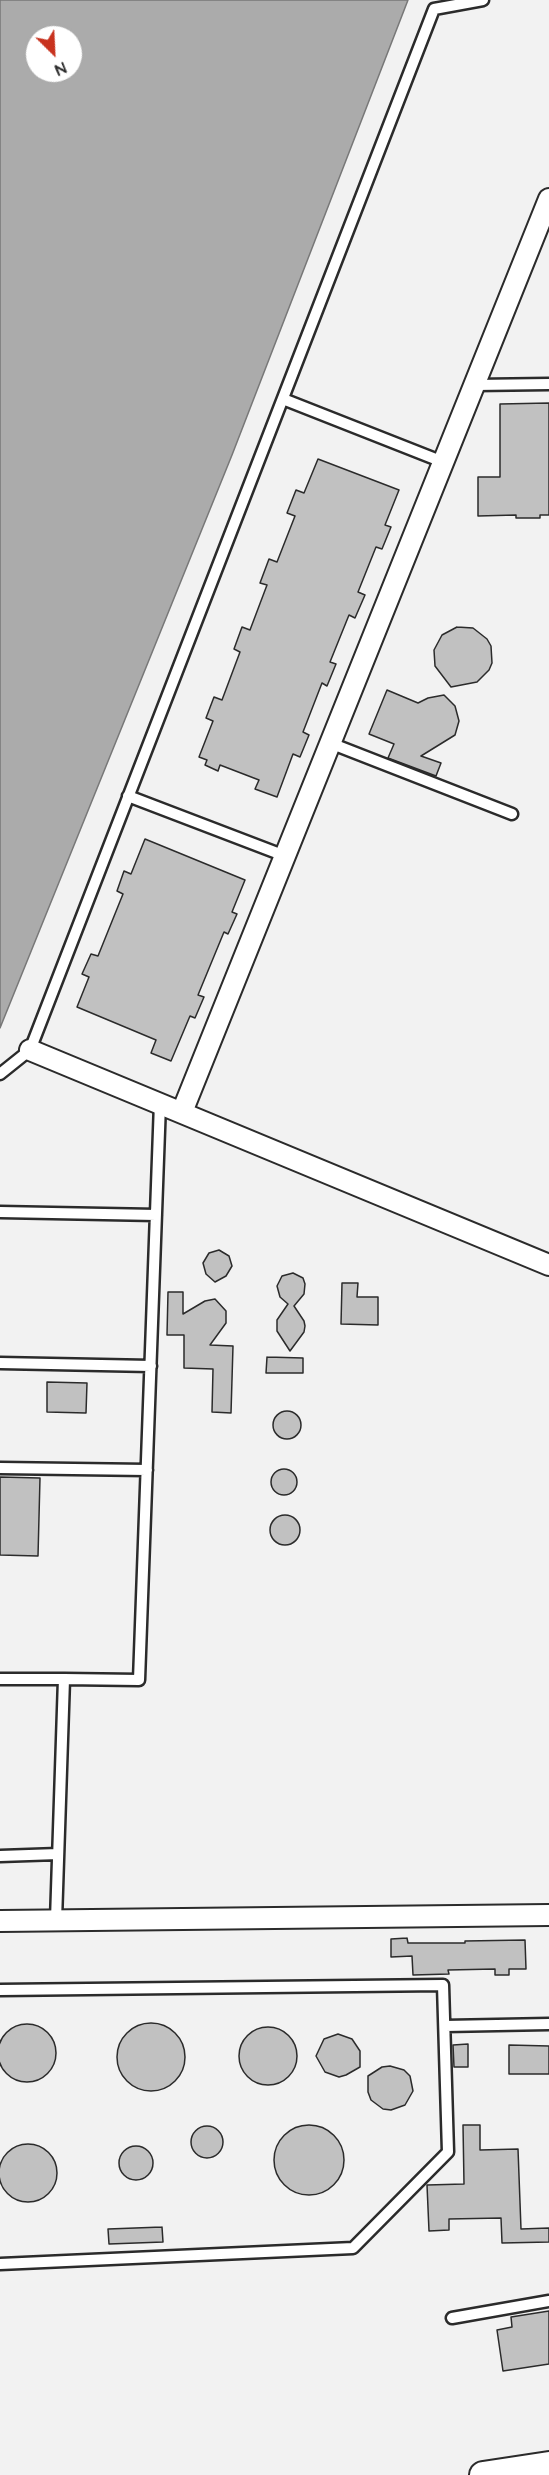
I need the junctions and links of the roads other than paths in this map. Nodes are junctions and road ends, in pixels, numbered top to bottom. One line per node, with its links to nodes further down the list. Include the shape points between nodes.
1 (483, 0): 5 (lane, via 434,9)
2 (549, 199): 4 (street)
3 (549, 384): 4 (lane)
4 (475, 385): 6 (street)
5 (283, 399): 6 (lane); 8 (lane)
6 (443, 462): 7 (street)
7 (330, 743): 9 (lane); 10 (street)
8 (128, 796): 10 (lane); 11 (lane)
9 (513, 814)
10 (285, 856): 14 (street)
11 (30, 1050): 12 (lane); 13 (street)
12 (0, 1074)
13 (160, 1103): 14 (street); 16 (lane)
14 (182, 1112): 17 (street)
15 (0, 1212): 16 (lane)
16 (156, 1215): 19 (lane)
17 (549, 1265)
18 (0, 1363): 19 (lane)
19 (151, 1366): 21 (lane)
20 (0, 1468): 21 (lane)
21 (147, 1470): 23 (lane, via 139,1680)
22 (0, 1679): 23 (lane)
23 (64, 1679): 24 (lane)
24 (58, 1854): 25 (lane); 28 (lane)
25 (0, 1856)
26 (549, 1915): 28 (street)
27 (0, 1920): 28 (street)
28 (56, 1920)
29 (0, 1990): 31 (lane, via 443,1985)
30 (549, 2024): 31 (lane)
31 (445, 2026): 32 (lane, via 448,2152 353,2248)
32 (0, 2264)
33 (549, 2301): 34 (lane)
34 (452, 2318)
35 (549, 2466): 36 (street)
36 (483, 2475)

